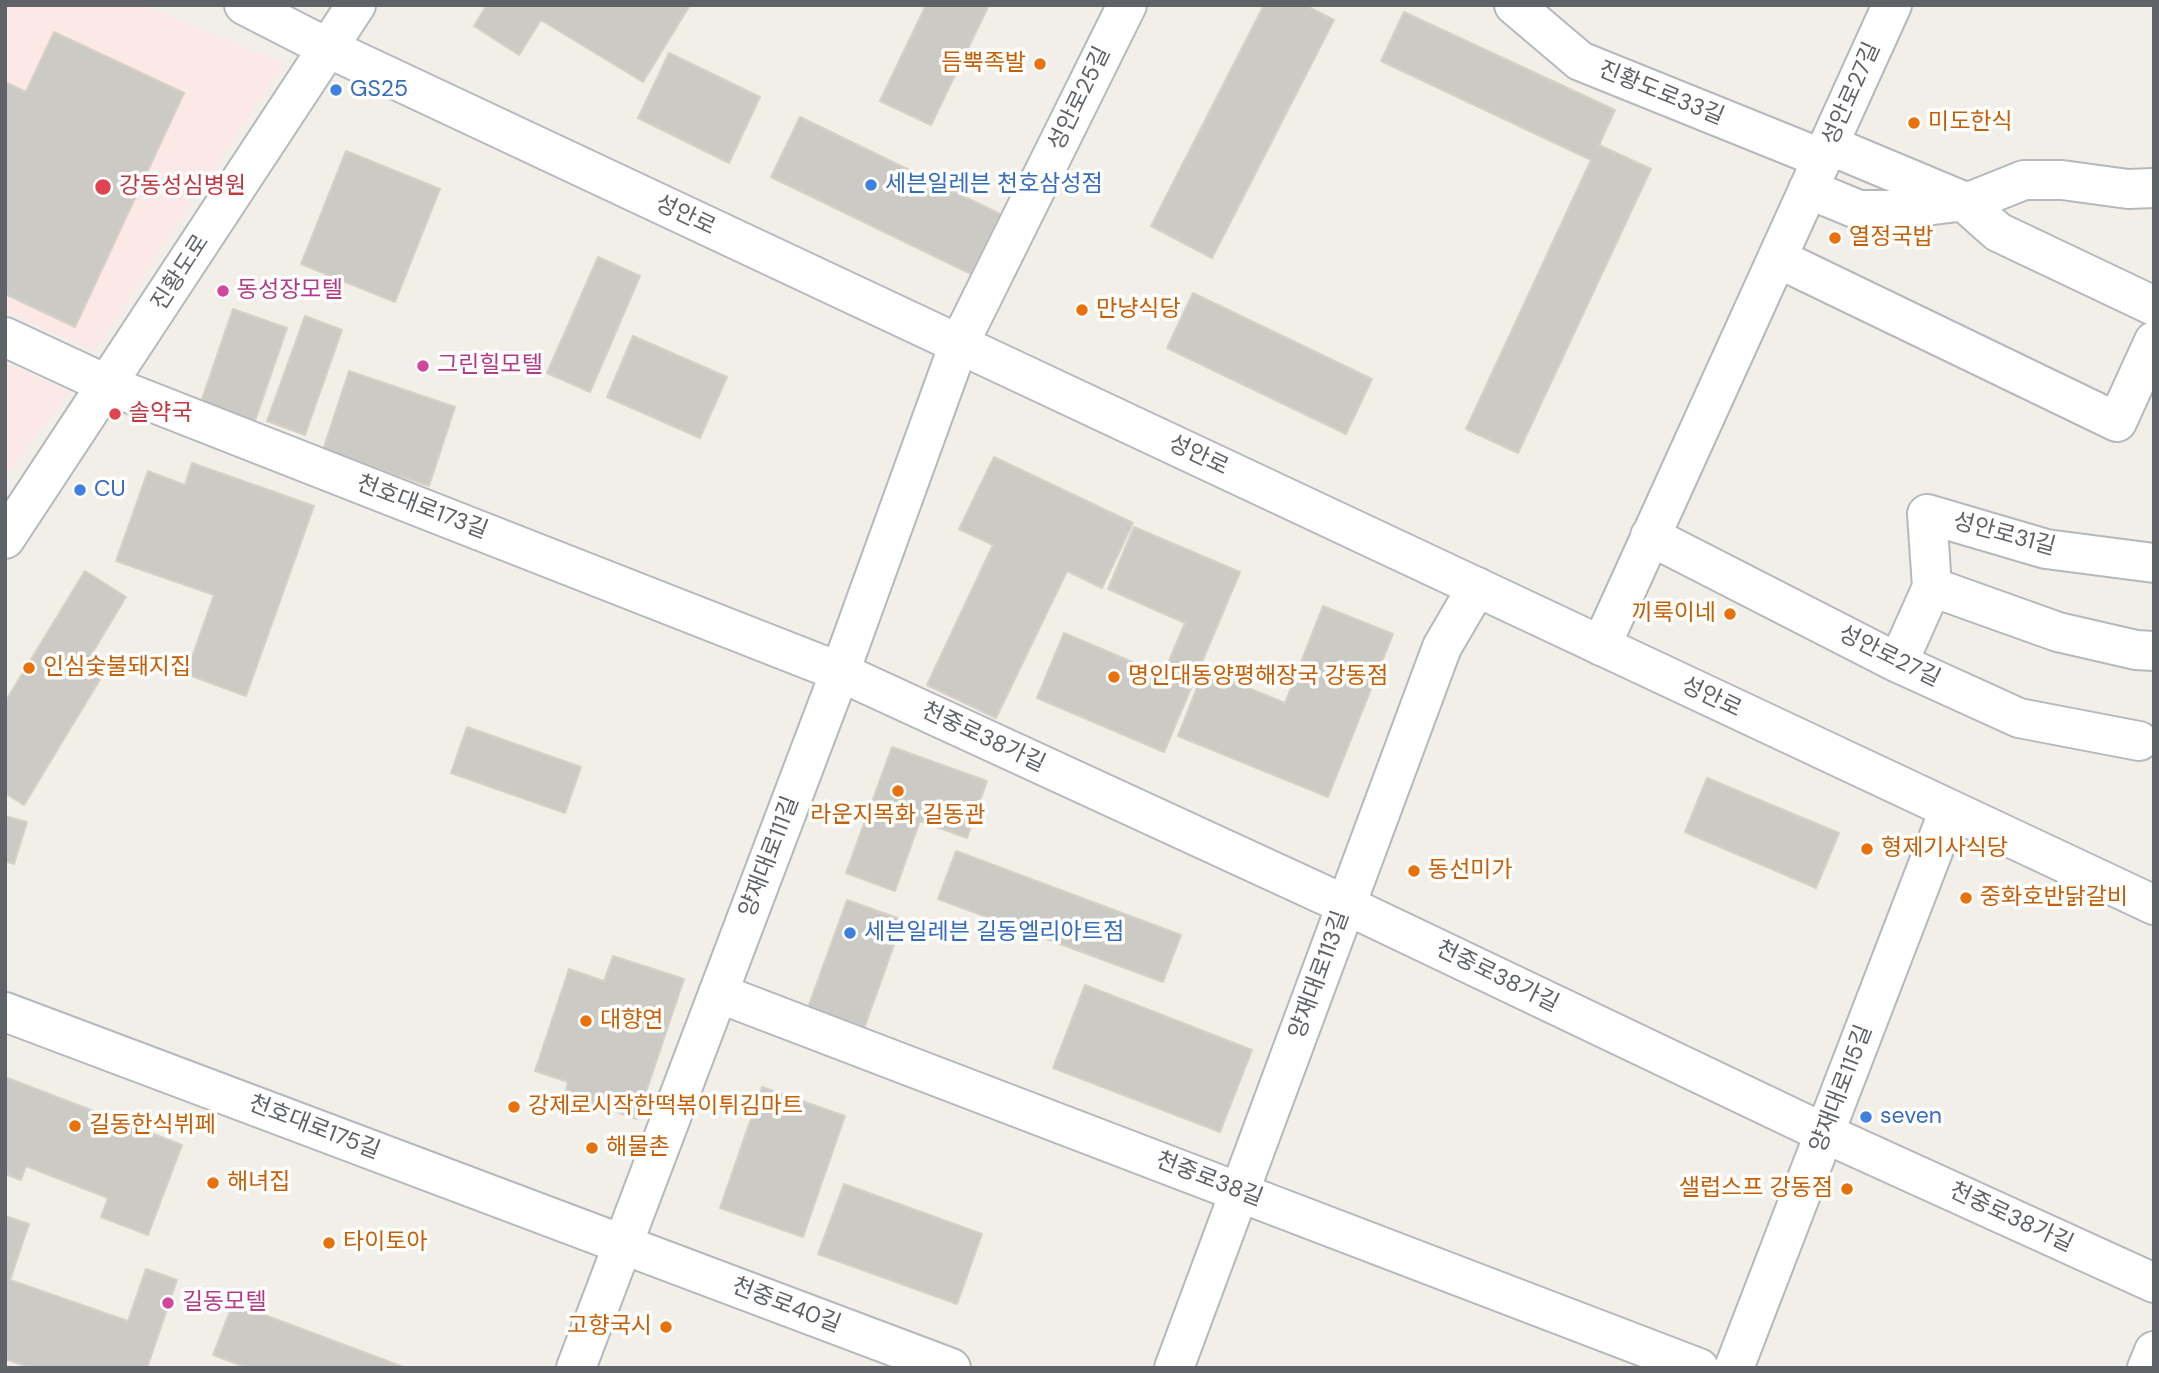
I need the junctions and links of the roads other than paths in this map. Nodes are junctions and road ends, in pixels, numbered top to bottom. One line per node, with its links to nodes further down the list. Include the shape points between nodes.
1 (244, 5): 6 (street, 성안로)
2 (356, 5): 6 (street, 진황도로)
3 (1127, 5): 14 (street, 성안로25길)
4 (1514, 5): 7 (street, 진황도로33길, via 1580,61)
5 (1892, 5): 7 (street, 성안로27길)
6 (328, 48): 14 (street, 성안로); 15 (street, 진황도로)
7 (1820, 164): 9 (street); 10 (street, 성안로27길)
8 (2154, 188): 9 (street, via 2024,180)
9 (1963, 201): 11 (street, via 1998,232)
10 (1777, 258): 13 (street, via 2117,422); 16 (street, 성안로27길)
11 (2154, 306)
12 (5, 337): 15 (street, 천호대로173길)
13 (2154, 341)
14 (959, 344): 19 (street, 성안로); 24 (street, 양재대로111길)
15 (108, 385): 17 (street, 진황도로); 24 (street, 천호대로173길)
16 (1650, 536): 21 (street, 성안로27길); 23 (street, 성안로27길)
17 (5, 539)
18 (2154, 563): 20 (street, 성안로31길, via 2046,549 1927,514)
19 (1477, 587): 21 (street, 성안로); 27 (street, 양재대로113길, via 1442,646)
20 (1932, 587): 22 (street, via 2058,632); 23 (street, 성안로31길)
21 (1601, 646): 26 (street, 성안로)
22 (2154, 651)
23 (1898, 663): 25 (street, 성안로27길, via 2020,718)
24 (841, 672): 27 (street, 천중로38가길); 29 (street, 양재대로111길)
25 (2139, 741)
26 (1949, 810): 28 (street, 성안로); 31 (street, 양재대로115길)
27 (1346, 905): 31 (street, 천중로38가길); 32 (street, 양재대로113길)
28 (2154, 905)
29 (718, 993): 32 (street, 천중로38길); 33 (street, 양재대로111길)
30 (5, 1012): 33 (street, 천호대로175길)
31 (1824, 1133): 34 (street, 천중로38가길); 40 (street, 양재대로115길)
32 (1239, 1192): 38 (street, 양재대로113길); 39 (street, 천중로38길)
33 (622, 1244): 36 (street, 양재대로111길); 37 (street, 천중로40길)
34 (2154, 1283)
35 (2154, 1351): 41 (street)
36 (576, 1368)
37 (951, 1368)
38 (1174, 1368)
39 (1699, 1368)
40 (1734, 1368)
41 (2147, 1368)

